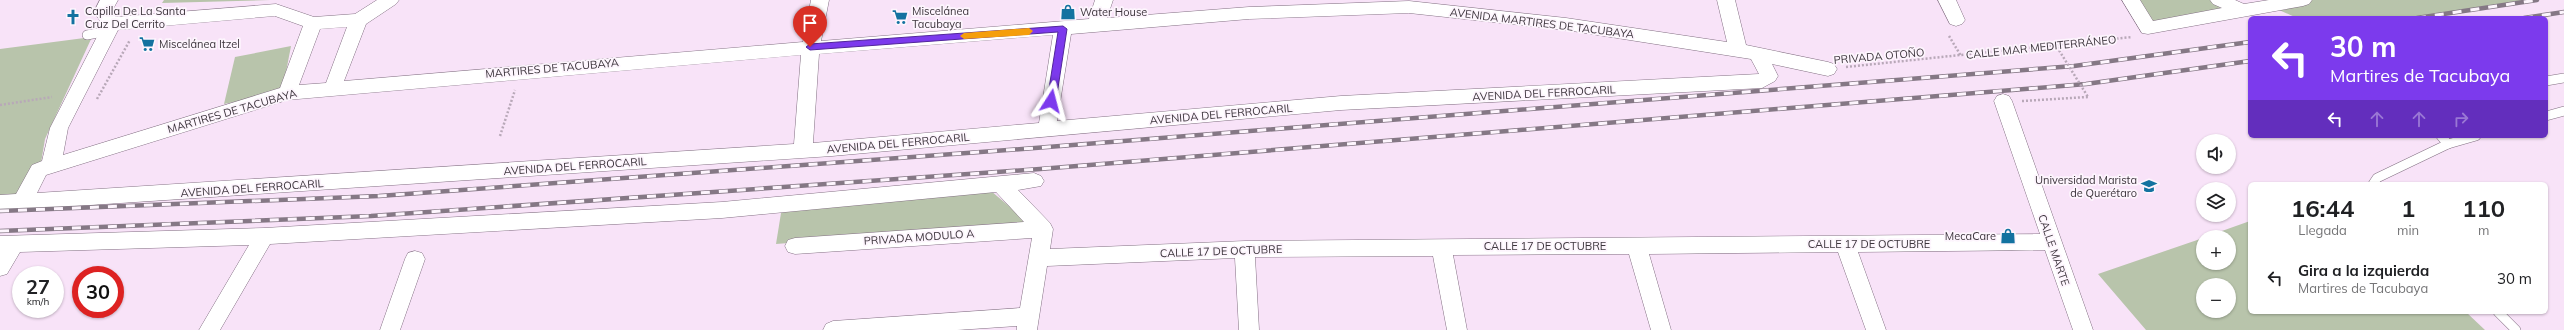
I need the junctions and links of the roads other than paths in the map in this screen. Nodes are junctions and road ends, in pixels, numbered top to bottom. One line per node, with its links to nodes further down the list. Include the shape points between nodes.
1 (109, 0): 17 (street, via 103,12)
2 (390, 0): 13 (street)
3 (820, 0): 20 (street)
4 (1104, 0): 16 (street)
5 (1726, 0): 21 (street)
6 (1947, 0): 14 (street)
7 (2131, 0): 12 (street, via 2148,28)
8 (2219, 0): 12 (street)
9 (2303, 0): 12 (street)
10 (1409, 3): 16 (street, AVENIDA MARTIRES DE TACUBAYA); 21 (street, AVENIDA MARTIRES DE TACUBAYA)
11 (277, 5): 15 (street); 17 (street)
12 (2243, 11)
13 (359, 20): 15 (street); 26 (street)
14 (1956, 20)
15 (313, 23): 27 (street)
16 (1096, 25): 18 (street, AVENIDA MARTIRES DE TACUBAYA)
17 (110, 28): 19 (lane); 36 (street, via 59,128)
18 (1063, 29): 20 (street, MARTIRES DE TACUBAYA); 31 (street)
19 (87, 35)
20 (810, 47): 26 (street, MARTIRES DE TACUBAYA); 35 (street)
21 (1738, 50): 22 (street, AVENIDA MARTIRES DE TACUBAYA)
22 (1758, 55): 23 (street, AVENIDA MARTIRES DE TACUBAYA); 31 (street, AVENIDA DEL FERROCARIL, via 1770,76 1767,80 1341,103)
23 (1828, 68)
24 (2564, 78): 25 (lane)
25 (2548, 82)
26 (333, 87): 27 (street, MARTIRES DE TACUBAYA)
27 (287, 93): 36 (street, MARTIRES DE TACUBAYA)
28 (2011, 101): 44 (street, CALLE MARTE)
29 (2564, 111): 30 (lane)
30 (2548, 115)
31 (1047, 129): 35 (street, AVENIDA DEL FERROCARIL)
32 (2443, 138): 34 (lane)
33 (2469, 138): 34 (lane)
34 (2448, 144): 38 (lane, via 2377,178)
35 (803, 151): 40 (street, AVENIDA DEL FERROCARIL)
36 (51, 165): 40 (street, MARTIRES DE TACUBAYA, via 39,170)
37 (1034, 181): 39 (street)
38 (2374, 182)
39 (1000, 184): 42 (street); 43 (street, via 722,210)
40 (22, 202): 41 (street, AVENIDA DEL FERROCARIL)
41 (0, 203)
42 (1043, 229): 47 (street, PRIVADA MODULO A); 51 (street)
43 (264, 236): 45 (street); 56 (street)
44 (2052, 242): 46 (street, CALLE 17 DE OCTUBRE); 63 (street, CALLE MARTE)
45 (7, 244): 53 (street)
46 (1845, 244): 48 (street, CALLE 17 DE OCTUBRE); 62 (street)
47 (795, 246)
48 (1637, 246): 49 (street, CALLE 17 DE OCTUBRE); 61 (street)
49 (1441, 247): 50 (street, CALLE 17 DE OCTUBRE); 60 (street)
50 (1245, 249): 51 (street, CALLE 17 DE OCTUBRE); 59 (street)
51 (1039, 258): 55 (street)
52 (415, 259): 57 (street)
53 (0, 268)
54 (2500, 314): 64 (lane)
55 (1028, 323): 58 (street)
56 (209, 330)
57 (390, 330)
58 (833, 330)
59 (1249, 330)
60 (1457, 330)
61 (1661, 330)
62 (1876, 330)
63 (2083, 330)
64 (2516, 330)

